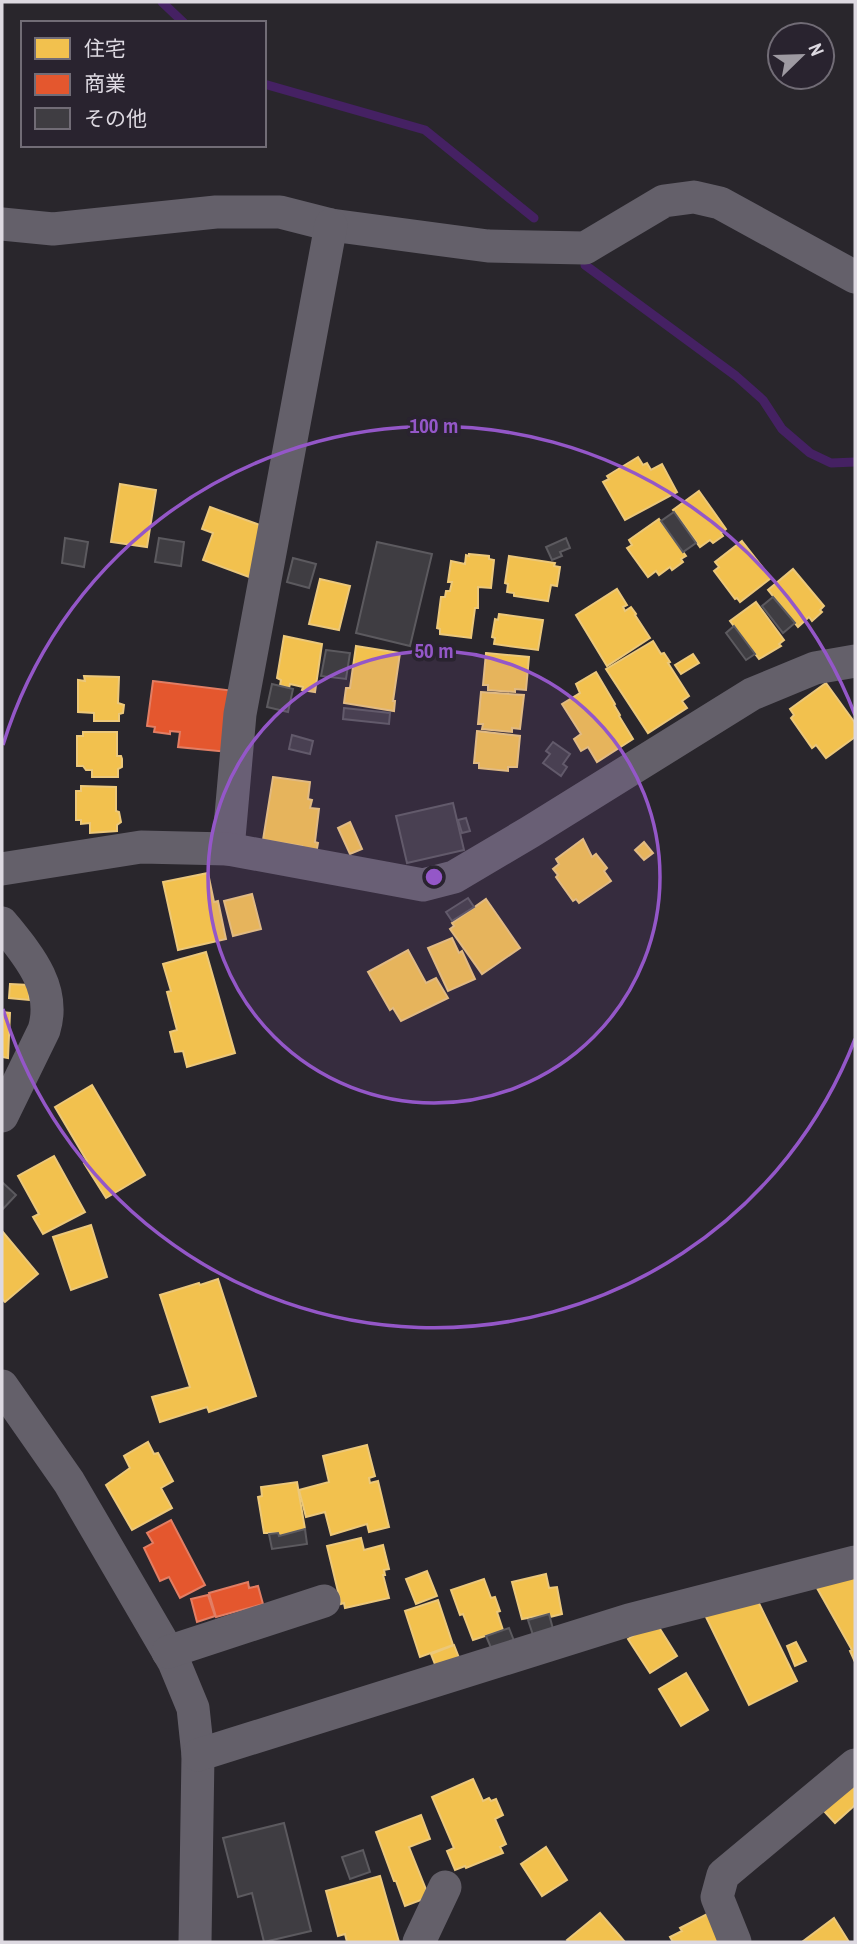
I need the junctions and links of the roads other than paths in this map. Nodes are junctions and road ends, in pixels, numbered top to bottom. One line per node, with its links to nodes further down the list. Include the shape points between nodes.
1 (2, 224): 2 (street, via 53,229 216,212 280,212)
2 (331, 225): 3 (street, via 488,246 585,248 664,201 694,197 720,203); 5 (street, via 240,714)
3 (855, 277)
4 (855, 661): 5 (street, via 815,668 751,694 453,877 423,885)
5 (229, 849): 6 (street, via 141,847)
6 (2, 869)
7 (2, 923): 8 (street, via 33,963 48,996 44,1030)
8 (2, 1116)
9 (2, 1386): 12 (street, via 69,1482)
10 (855, 1562): 13 (street, via 629,1620)
11 (324, 1601): 12 (street)
12 (168, 1652): 13 (street, via 193,1708)
13 (198, 1755): 16 (street)
14 (855, 1765): 18 (street, via 723,1875 717,1897)
15 (445, 1887): 17 (street)
16 (195, 1942)
17 (419, 1942)
18 (735, 1942)

